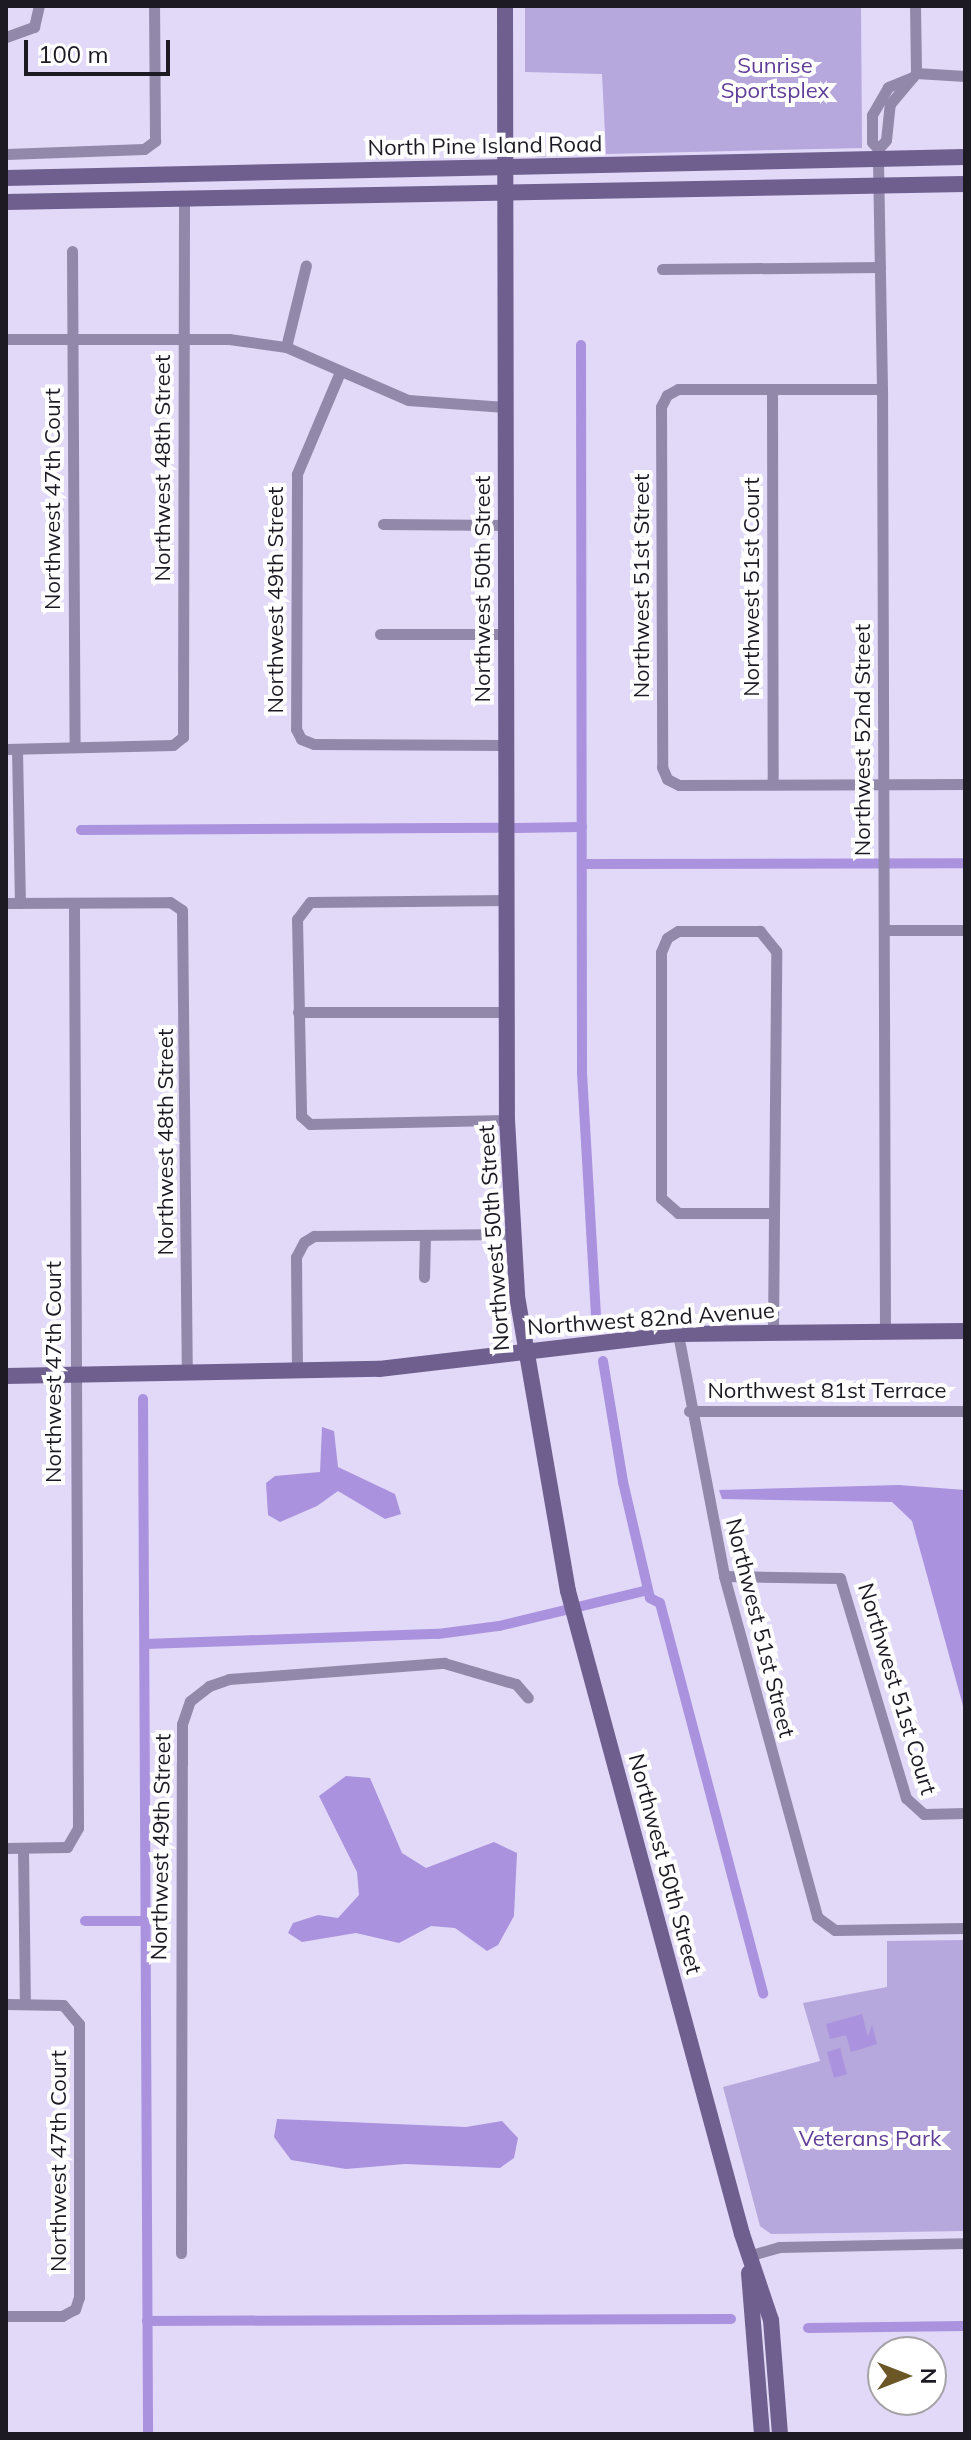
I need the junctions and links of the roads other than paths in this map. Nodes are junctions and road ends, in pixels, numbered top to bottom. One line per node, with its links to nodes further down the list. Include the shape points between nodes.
1 (39, 6): 5 (street, via 34,27)
2 (154, 6): 8 (street, via 155,141 144,149)
3 (505, 6): 11 (street, Northwest 50th Street)
4 (915, 6): 6 (street)
5 (6, 37)
6 (914, 75): 7 (street); 9 (street, Northwest 52nd Street, via 879,96 872,115 872,142)
7 (965, 76)
8 (6, 154)
9 (878, 154): 10 (street, North Pine Island Road); 11 (street, North Pine Island Road); 15 (street, Northwest 52nd Street)
10 (965, 157)
11 (506, 169): 12 (street, North Pine Island Road); 16 (street, Northwest 50th Street)
12 (266, 173): 13 (street, North Pine Island Road); 17 (street, via 262,183)
13 (6, 178)
14 (965, 184): 15 (street, North Pine Island Road)
15 (879, 186): 16 (street, North Pine Island Road); 22 (street, Northwest 52nd Street)
16 (506, 191): 17 (street, North Pine Island Road); 31 (street, Northwest 50th Street)
17 (230, 197): 18 (street, North Pine Island Road)
18 (184, 198): 19 (street, North Pine Island Road); 24 (street, Northwest 48th Street)
19 (6, 202)
20 (72, 251): 25 (street, Northwest 47th Court)
21 (306, 265): 27 (street)
22 (880, 267): 23 (street); 30 (street, Northwest 52nd Street)
23 (662, 269)
24 (183, 337): 25 (street); 27 (street); 37 (street, Northwest 48th Street, via 183,737 173,745)
25 (72, 338): 26 (street); 37 (street, Northwest 47th Court)
26 (6, 339)
27 (286, 347): 28 (street)
28 (340, 372): 31 (street, via 408,400); 36 (street, Northwest 49th Street, via 297,474 296,729 301,739 314,744)
29 (772, 389): 30 (street); 39 (street, Northwest 51st Court); 39 (street, Northwest 51st Street, via 678,389 661,407 662,767 667,779 679,785)
30 (882, 389): 41 (street, Northwest 52nd Street)
31 (505, 407): 33 (street, Northwest 50th Street)
32 (383, 524): 33 (street)
33 (505, 525): 35 (street, Northwest 50th Street)
34 (380, 634): 35 (street)
35 (505, 634): 36 (street, Northwest 50th Street)
36 (505, 745): 42 (street, Northwest 50th Street)
37 (75, 746): 38 (street)
38 (11, 749): 44 (street)
39 (773, 784): 41 (street)
40 (965, 784): 41 (street)
41 (883, 785): 46 (street, Northwest 52nd Street)
42 (507, 900): 48 (street, via 310,902 301,909); 49 (street, Northwest 50th Street)
43 (6, 903): 44 (street)
44 (20, 903): 45 (street)
45 (74, 903): 61 (street, Northwest 48th Street, via 170,902 182,910); 62 (street, Northwest 47th Court)
46 (884, 930): 47 (street); 55 (street, Northwest 52nd Street)
47 (965, 930)
48 (298, 1012): 49 (street); 50 (street, via 301,1116 310,1124)
49 (506, 1012): 50 (street, Northwest 50th Street)
50 (507, 1120): 52 (street, Northwest 50th Street)
51 (773, 1213): 51 (street, via 776,951 760,931 678,931 667,938 661,952 661,1198 678,1213); 57 (street)
52 (513, 1234): 53 (street); 59 (street, Northwest 50th Street)
53 (425, 1235): 54 (street); 60 (street, via 314,1236 304,1242 296,1257)
54 (424, 1277)
55 (885, 1331): 56 (street, Northwest 82nd Avenue); 57 (street, Northwest 82nd Avenue)
56 (965, 1331)
57 (773, 1332): 58 (street, Northwest 82nd Avenue)
58 (678, 1334): 59 (street, Northwest 82nd Avenue); 64 (street, Northwest 51st Street)
59 (524, 1349): 60 (street, Northwest 82nd Avenue, via 379,1369); 76 (street, Northwest 50th Street, via 576,1621)
60 (297, 1372): 61 (street, Northwest 82nd Avenue)
61 (187, 1374): 62 (street, Northwest 82nd Avenue)
62 (74, 1375): 63 (street, Northwest 82nd Avenue); 70 (street, Northwest 47th Court, via 78,1828 67,1847)
63 (6, 1376)
64 (689, 1411): 65 (street, Northwest 81st Terrace); 66 (street, Northwest 51st Street)
65 (965, 1411)
66 (724, 1576): 68 (street, Northwest 51st Court, via 840,1578 906,1798 924,1814); 71 (street, Northwest 51st Street, via 817,1917 835,1930)
67 (528, 1698): 75 (street, Northwest 49th Street, via 516,1684 444,1663 229,1679 190,1701 182,1737)
68 (965, 1813)
69 (6, 1848): 70 (street)
70 (23, 1848): 73 (street)
71 (965, 1928)
72 (6, 2004): 73 (street)
73 (25, 2004): 77 (street, Northwest 47th Court, via 63,2005 75,2014 75,2309 62,2316)
74 (965, 2243): 76 (street, via 780,2247)
75 (181, 2253)
76 (748, 2256): 78 (street); 79 (street, Northwest 50th Street, via 771,2320)
77 (6, 2316)
78 (762, 2434)
79 (780, 2434)

